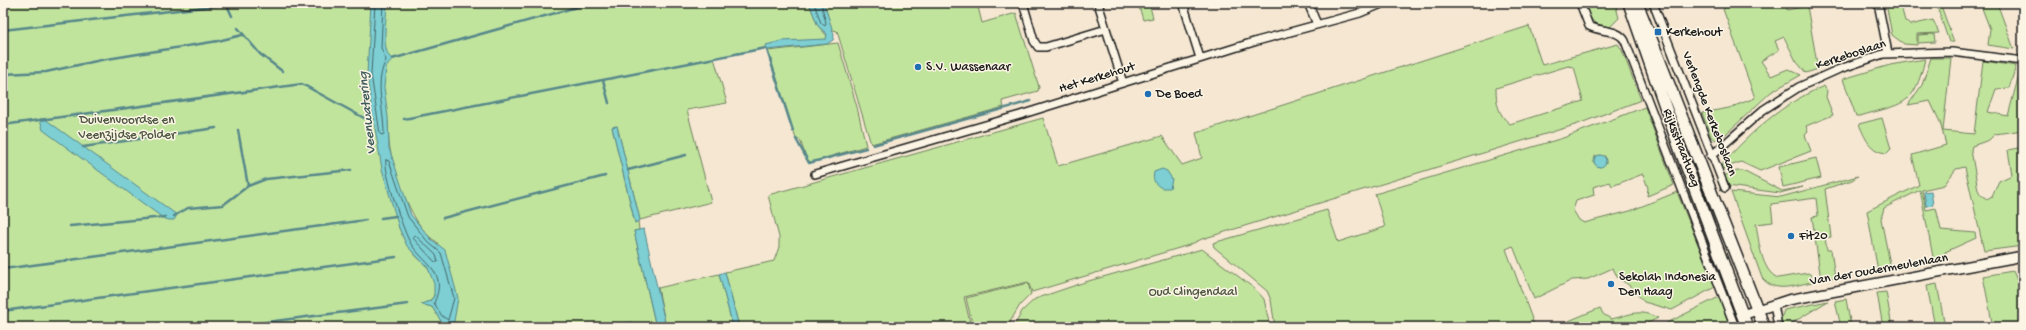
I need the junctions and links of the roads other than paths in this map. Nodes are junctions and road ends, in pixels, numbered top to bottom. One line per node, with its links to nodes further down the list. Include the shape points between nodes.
1 (1024, 3): 12 (street, via 1038,47 1046,47)
2 (1098, 3): 12 (street)
3 (1183, 3): 14 (street)
4 (1308, 3): 11 (street)
5 (1384, 3): 11 (street, Het Kerkehout, via 1360,13)
6 (1580, 3): 24 (street, Rijksstraatweg, via 1589,26 1618,34 1626,41)
7 (1629, 3): 23 (main road, Rijksstraatweg)
8 (1637, 3): 22 (main road, Rijksstraatweg)
9 (1653, 3): 17 (street, Verlengde Kerkeboslaan)
10 (1878, 3): 13 (street)
11 (1317, 24): 14 (street, Het Kerkehout)
12 (1106, 29): 16 (street)
13 (1888, 54): 15 (street, Kerkeboslaan, via 1952,52); 17 (street, Kerkeboslaan, via 1837,70 1799,87 1763,110)
14 (1200, 58): 16 (street, Het Kerkehout)
15 (2023, 61)
16 (1122, 83): 18 (street, Het Kerkehout)
17 (1711, 156): 19 (street, Verlengde Kerkeboslaan)
18 (815, 174)
19 (1725, 188)
20 (2023, 256): 21 (street, Van der Oudermeulenlaan)
21 (1774, 304): 22 (street, Van der Oudermeulenlaan); 27 (street)
22 (1757, 309): 23 (street, Van der Oudermeulenlaan); 26 (main road, Rijksstraatweg)
23 (1742, 315): 25 (main road, Rijksstraatweg)
24 (1735, 327)
25 (1747, 327)
26 (1764, 327)
27 (1778, 327)

